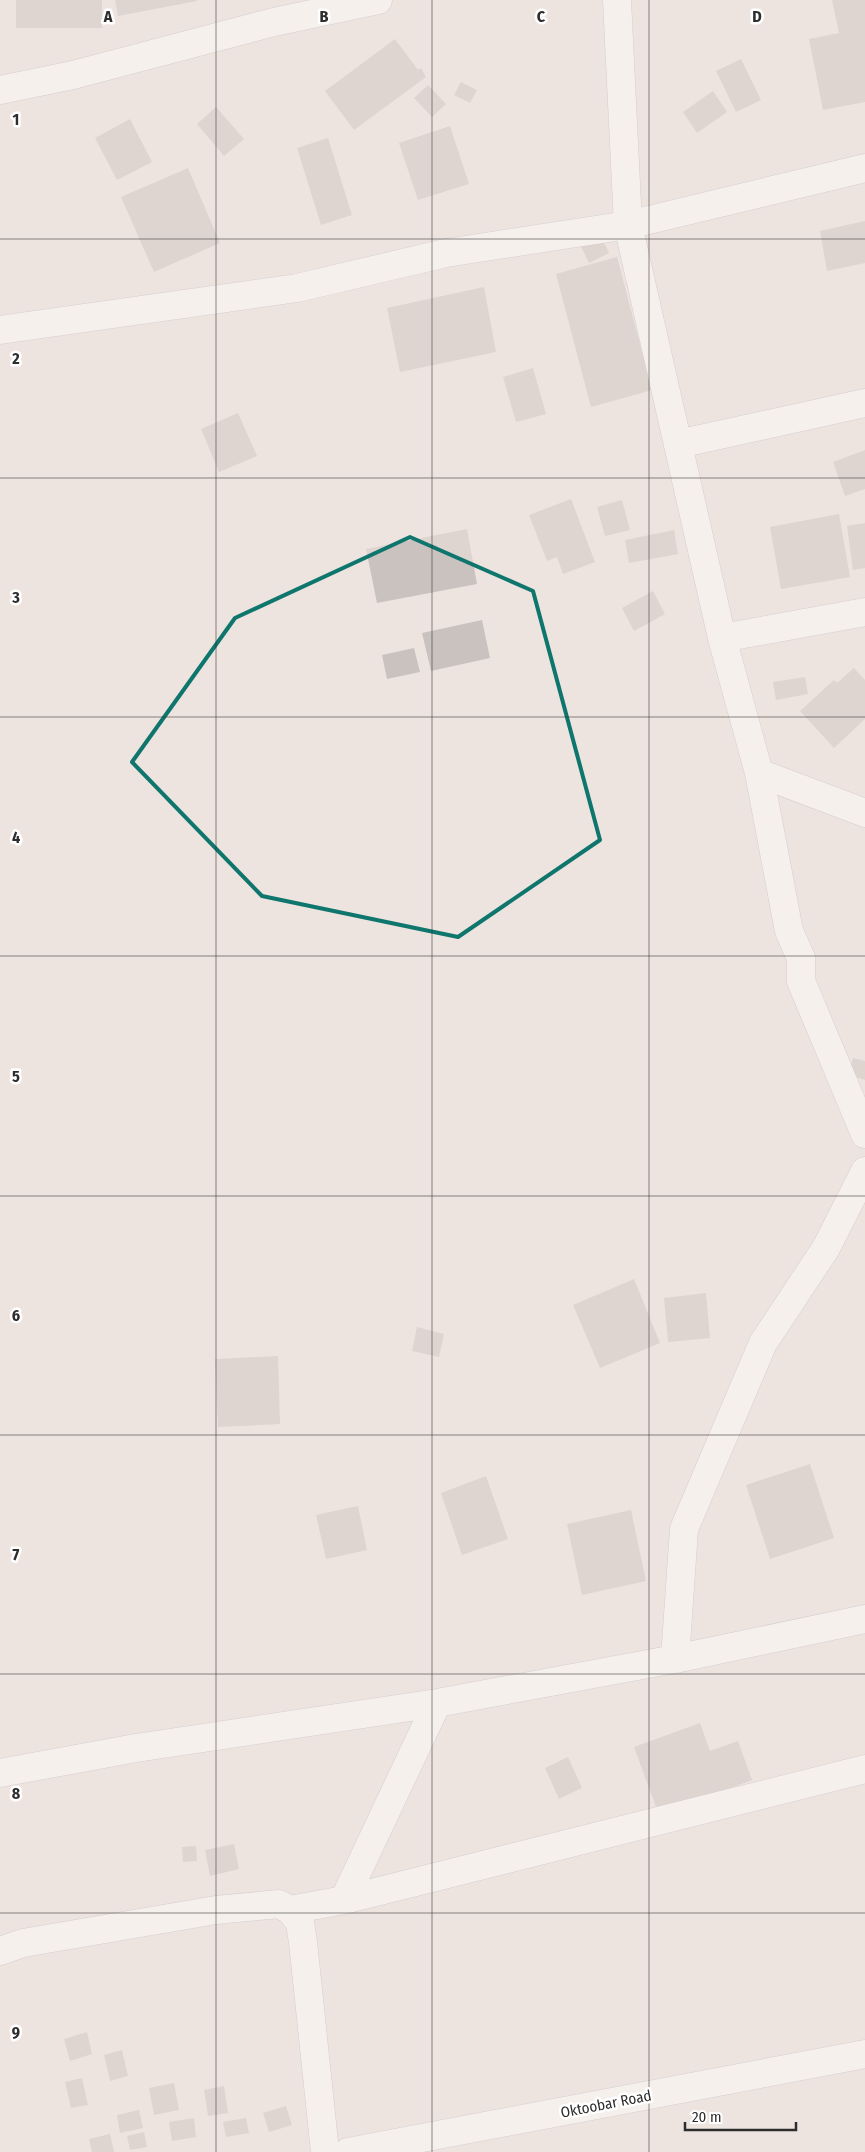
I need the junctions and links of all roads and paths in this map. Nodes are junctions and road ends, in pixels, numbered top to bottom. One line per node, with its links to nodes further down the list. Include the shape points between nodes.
1 (378, 0): 3 (street, via 274,22 73,76)
2 (617, 0): 5 (street)
3 (0, 90)
4 (865, 168): 5 (street)
5 (628, 225): 6 (street, via 446,253 297,288); 8 (street)
6 (0, 330)
7 (865, 403): 8 (street)
8 (678, 444): 10 (street)
9 (865, 612): 10 (street)
10 (722, 638): 11 (street)
11 (759, 773): 12 (street); 13 (street, via 789,931 801,958 801,981)
12 (865, 813)
13 (865, 1134)
14 (865, 1171): 16 (street, via 826,1248 762,1343 684,1529)
15 (865, 1619): 16 (street)
16 (675, 1659): 17 (street)
17 (437, 1703): 19 (street, via 136,1748); 20 (street)
18 (865, 1769): 20 (street)
19 (0, 1773)
20 (344, 1900): 21 (street)
21 (290, 1910): 22 (street, via 279,1904 216,1910 23,1943); 24 (street, via 300,1923 303,1942)
22 (0, 1951)
23 (865, 2054): 25 (street, Oktoobar Road)
24 (325, 2152)
25 (348, 2152)

